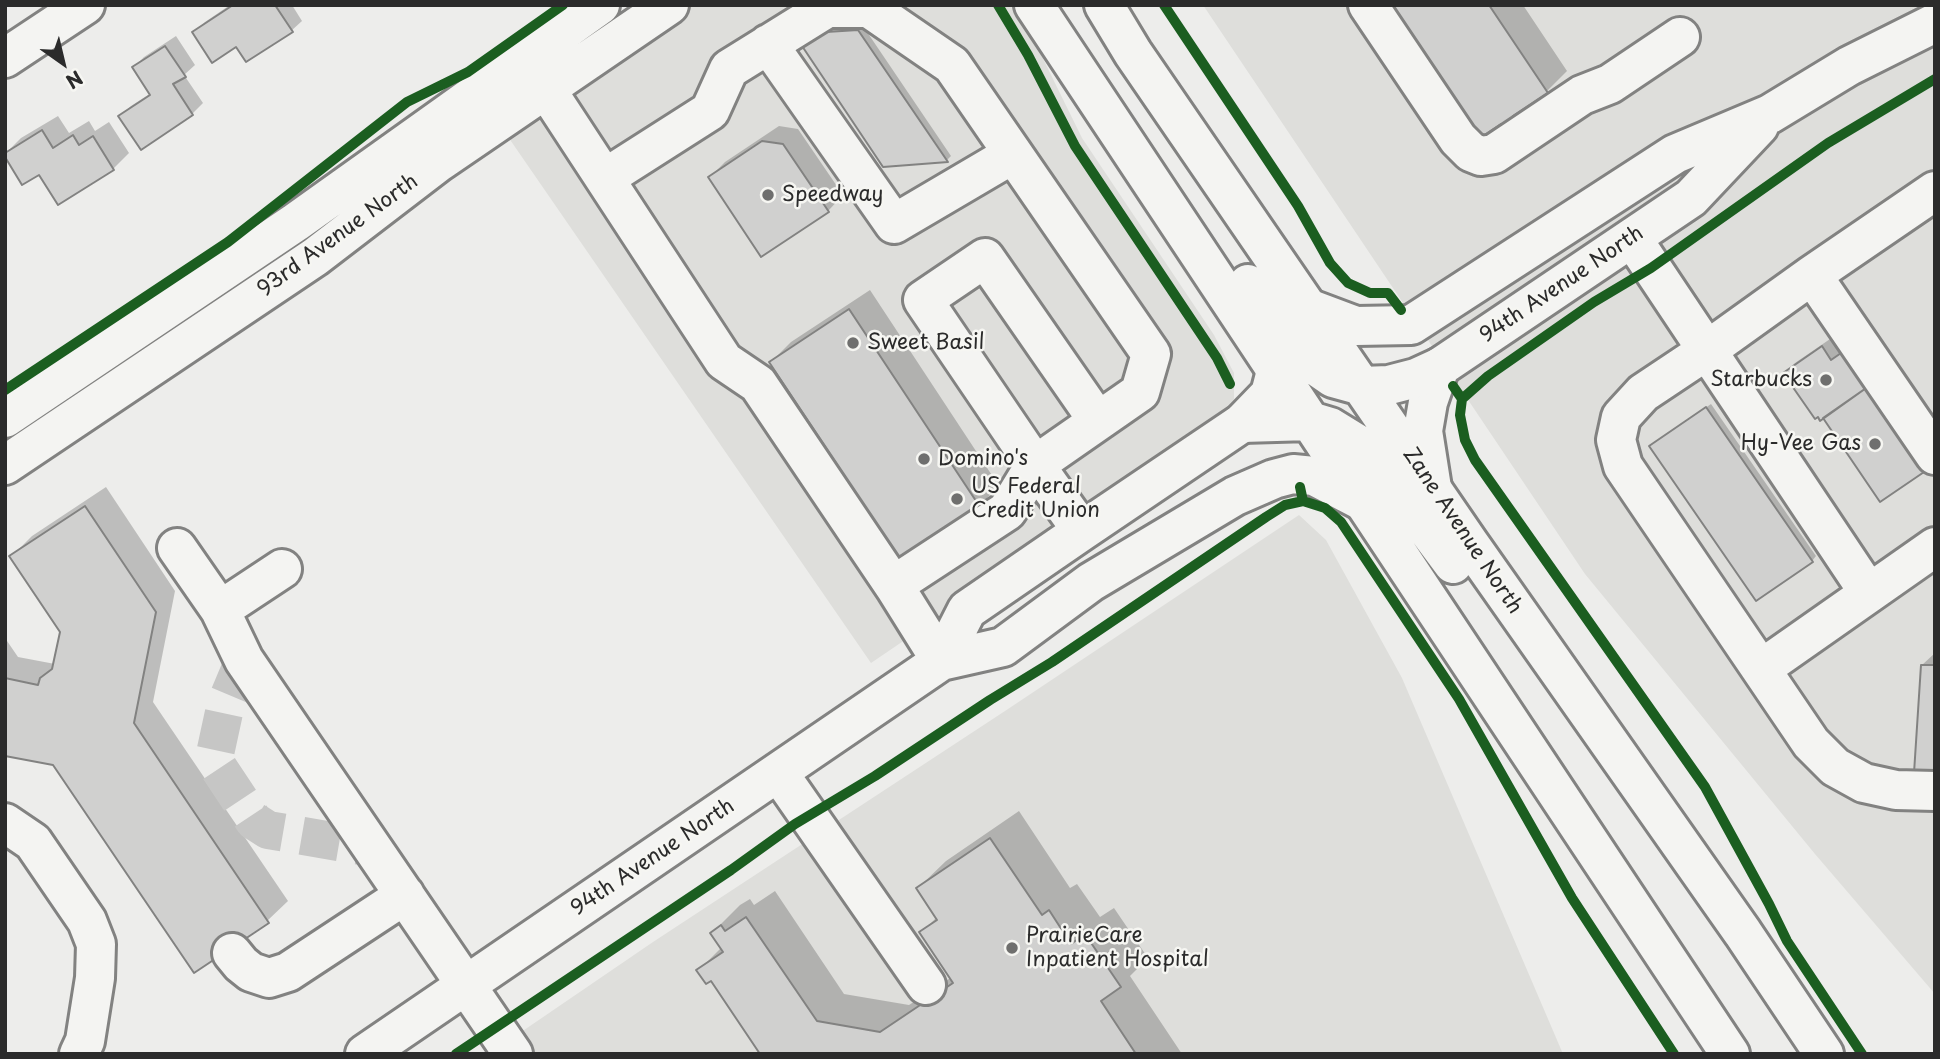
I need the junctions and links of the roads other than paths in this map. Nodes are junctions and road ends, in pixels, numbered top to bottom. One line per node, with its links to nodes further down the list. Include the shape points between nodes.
1 (85, 5): 11 (street)
2 (600, 5): 10 (street, 93rd Avenue North)
3 (669, 5): 12 (street, 93rd Avenue North)
4 (1034, 5): 13 (street)
5 (1104, 5): 20 (street, Zane Avenue North)
6 (1368, 5): 8 (street, via 1458,139 1481,156 1494,154)
7 (1935, 23): 14 (street, 94th Avenue North, via 1849,66)
8 (1679, 37)
9 (768, 44): 15 (street, via 827,8 869,8 952,65); 15 (street, via 894,224); 16 (street, via 729,69 710,111)
10 (525, 57): 12 (street); 25 (street, 93rd Avenue North, via 296,222)
11 (5, 58)
12 (546, 89): 16 (street); 30 (street, 93rd Avenue North, via 439,162 315,257)
13 (1106, 114): 23 (street); 24 (street, via 1195,204 1264,309 1307,360 1333,378)
14 (1770, 114): 18 (street, 94th Avenue North, via 1691,198); 20 (street, 94th Avenue North, via 1675,154 1411,325 1356,326)
15 (1013, 154): 26 (street, via 1151,354 1140,392)
16 (605, 178): 38 (street, via 724,361 758,384)
17 (1935, 191): 19 (street)
18 (1632, 238): 21 (street); 22 (street, 94th Avenue North)
19 (1812, 275): 21 (street); 29 (street)
20 (1308, 308): 24 (street, Zane Avenue North)
21 (1706, 351): 39 (street); 42 (street, via 1643,393 1621,417 1616,440 1623,466)
22 (1440, 367): 24 (street, 94th Avenue North, via 1389,385); 32 (street, via 1423,430)
23 (1276, 371): 27 (street); 28 (street, via 1270,394)
24 (1362, 386): 32 (street, Zane Avenue North)
25 (5, 418)
26 (1098, 421): 31 (street); 31 (street, via 985,258 923,300)
27 (1310, 421): 28 (street); 33 (street); 47 (street, via 1356,443 1389,478 1554,706)
28 (1242, 423): 34 (street)
29 (1935, 455)
30 (5, 465)
31 (1035, 465): 34 (street); 38 (street, via 1007,511)
32 (1432, 488): 47 (street, Zane Avenue North)
33 (1362, 501): 41 (street, via 1314,477 1293,474 1274,479 1236,496 1091,582 1003,647); 54 (street)
34 (1082, 531): 41 (street, via 967,610)
35 (1935, 547): 39 (street)
36 (177, 548): 40 (street)
37 (282, 569): 40 (street)
38 (894, 585): 41 (street)
39 (1869, 593): 42 (street)
40 (220, 610): 46 (street, via 244,660)
41 (941, 661): 43 (street, 94th Avenue North)
42 (1761, 669): 44 (street, via 1811,743 1835,766 1864,783)
43 (778, 772): 49 (street, 94th Avenue North); 50 (street)
44 (1935, 791)
45 (5, 823): 51 (street, via 33,842 87,921 96,944 95,978)
46 (405, 895): 48 (street, via 288,972 269,978 251,972); 49 (street)
47 (1735, 922): 55 (street, Zane Avenue North)
48 (232, 953)
49 (467, 985): 52 (street, 94th Avenue North); 53 (street)
50 (926, 985)
51 (79, 1054)
52 (365, 1054)
53 (513, 1054)
54 (1730, 1054)
55 (1824, 1054)

